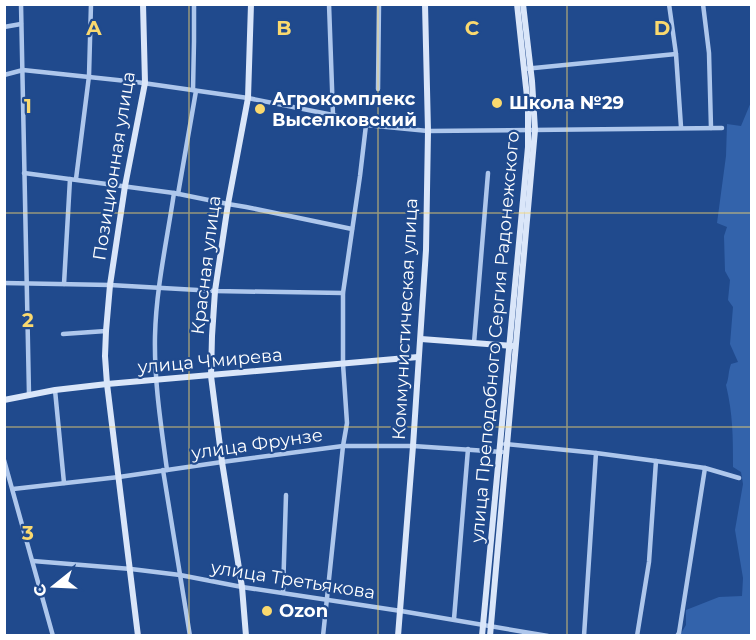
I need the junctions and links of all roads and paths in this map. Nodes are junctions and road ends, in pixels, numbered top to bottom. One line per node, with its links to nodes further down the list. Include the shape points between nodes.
1 (21, 4): 13 (street)
2 (91, 4): 19 (street)
3 (143, 4): 20 (street, Позиционная улица)
4 (194, 4): 22 (street)
5 (251, 4): 23 (street, Красная улица)
6 (329, 4): 24 (street)
7 (379, 4): 21 (street)
8 (425, 4): 30 (street, Коммунистическая улица)
9 (517, 4): 16 (street, улица Преподобного Сергия Радонежского)
10 (523, 4): 16 (street, улица Преподобного Сергия Радонежского)
11 (669, 4): 15 (street)
12 (703, 4): 27 (street)
13 (21, 24): 14 (street); 17 (street)
14 (4, 27)
15 (676, 54): 16 (street); 26 (street)
16 (527, 69): 29 (street, улица Преподобного Сергия Радонежского)
17 (23, 70): 18 (street); 19 (street); 31 (street)
18 (4, 75)
19 (89, 76): 20 (street); 34 (street)
20 (145, 83): 22 (street); 35 (street, Позиционная улица)
21 (378, 88)
22 (194, 90): 23 (street); 36 (street)
23 (248, 98): 24 (street); 37 (street, Красная улица)
24 (333, 115): 25 (street)
25 (366, 125): 30 (street); 38 (street)
26 (681, 127): 27 (street); 29 (street)
27 (711, 128): 28 (street)
28 (722, 128)
29 (532, 130): 30 (street); 50 (street, улица Преподобного Сергия Радонежского)
30 (428, 131): 48 (street, Коммунистическая улица)
31 (24, 173): 33 (street); 40 (street)
32 (488, 173): 49 (street)
33 (70, 179): 34 (street); 41 (street)
34 (76, 179): 35 (street)
35 (125, 186): 36 (street); 42 (street, Позиционная улица)
36 (176, 194): 37 (street); 43 (street)
37 (228, 204): 38 (street); 44 (street, Красная улица)
38 (352, 229): 45 (street)
39 (4, 283): 40 (street)
40 (26, 284): 41 (street); 57 (street)
41 (64, 284): 42 (street)
42 (110, 285): 43 (street); 46 (street, Позиционная улица)
43 (160, 288): 44 (street); 54 (street)
44 (215, 291): 45 (street); 53 (street, Красная улица)
45 (343, 293): 52 (street)
46 (106, 331): 47 (street); 55 (street, Позиционная улица)
47 (63, 334)
48 (421, 339): 49 (street); 51 (street, Коммунистическая улица)
49 (474, 344): 50 (street)
50 (513, 346): 59 (street, улица Преподобного Сергия Радонежского)
51 (418, 357): 52 (street, улица Чмирева); 61 (street, Коммунистическая улица)
52 (344, 364): 53 (street, улица Чмирева); 60 (street, via 347,423)
53 (212, 376): 54 (street, улица Чмирева); 67 (street, Красная улица)
54 (155, 381): 55 (street, улица Чмирева); 69 (street)
55 (107, 384): 56 (street, улица Чмирева); 70 (street, Позиционная улица)
56 (55, 390): 57 (street, улица Чмирева); 72 (street)
57 (29, 394): 58 (street, улица Чмирева)
58 (4, 400)
59 (504, 444): 63 (street, улица Преподобного Сергия Радонежского); 64 (street)
60 (343, 446): 61 (street, улица Фрунзе); 67 (street, улица Фрунзе); 80 (street)
61 (413, 446): 62 (street, улица Фрунзе); 81 (street, Коммунистическая улица)
62 (468, 449): 63 (street, улица Фрунзе); 82 (street)
63 (503, 452): 83 (street, улица Преподобного Сергия Радонежского)
64 (596, 453): 66 (street); 94 (street)
65 (4, 460): 73 (street)
66 (656, 461): 68 (street); 95 (street, via 649,562)
67 (222, 462): 69 (street, улица Фрунзе); 78 (street, Красная улица)
68 (705, 468): 71 (street); 96 (street)
69 (165, 470): 70 (street, улица Фрунзе); 77 (street)
70 (119, 477): 72 (street, улица Фрунзе); 76 (street, Позиционная улица)
71 (739, 478)
72 (64, 483): 73 (street, улица Фрунзе)
73 (13, 489): 75 (street)
74 (286, 495): 79 (street)
75 (33, 561): 76 (street, улица Третьякова); 85 (street)
76 (131, 569): 77 (street, улица Третьякова); 86 (street, Позиционная улица)
77 (180, 575): 78 (street, улица Третьякова); 87 (street)
78 (242, 587): 79 (street, улица Третьякова); 88 (street, Красная улица)
79 (284, 593): 80 (street, улица Третьякова)
80 (327, 600): 81 (street, улица Третьякова); 89 (street)
81 (401, 611): 82 (street, улица Третьякова); 90 (street, Коммунистическая улица)
82 (454, 619): 83 (street, улица Третьякова)
83 (488, 625): 84 (street, улица Третьякова); 91 (street, улица Преподобного Сергия Радонежского); 92 (street, улица Преподобного Сергия Радонежского)
84 (524, 633): 93 (street, улица Третьякова)
85 (53, 636)
86 (138, 636)
87 (190, 636)
88 (246, 636)
89 (323, 636)
90 (398, 636)
91 (482, 636)
92 (490, 636)
93 (548, 636)
94 (584, 636)
95 (637, 636)
96 (677, 636)

